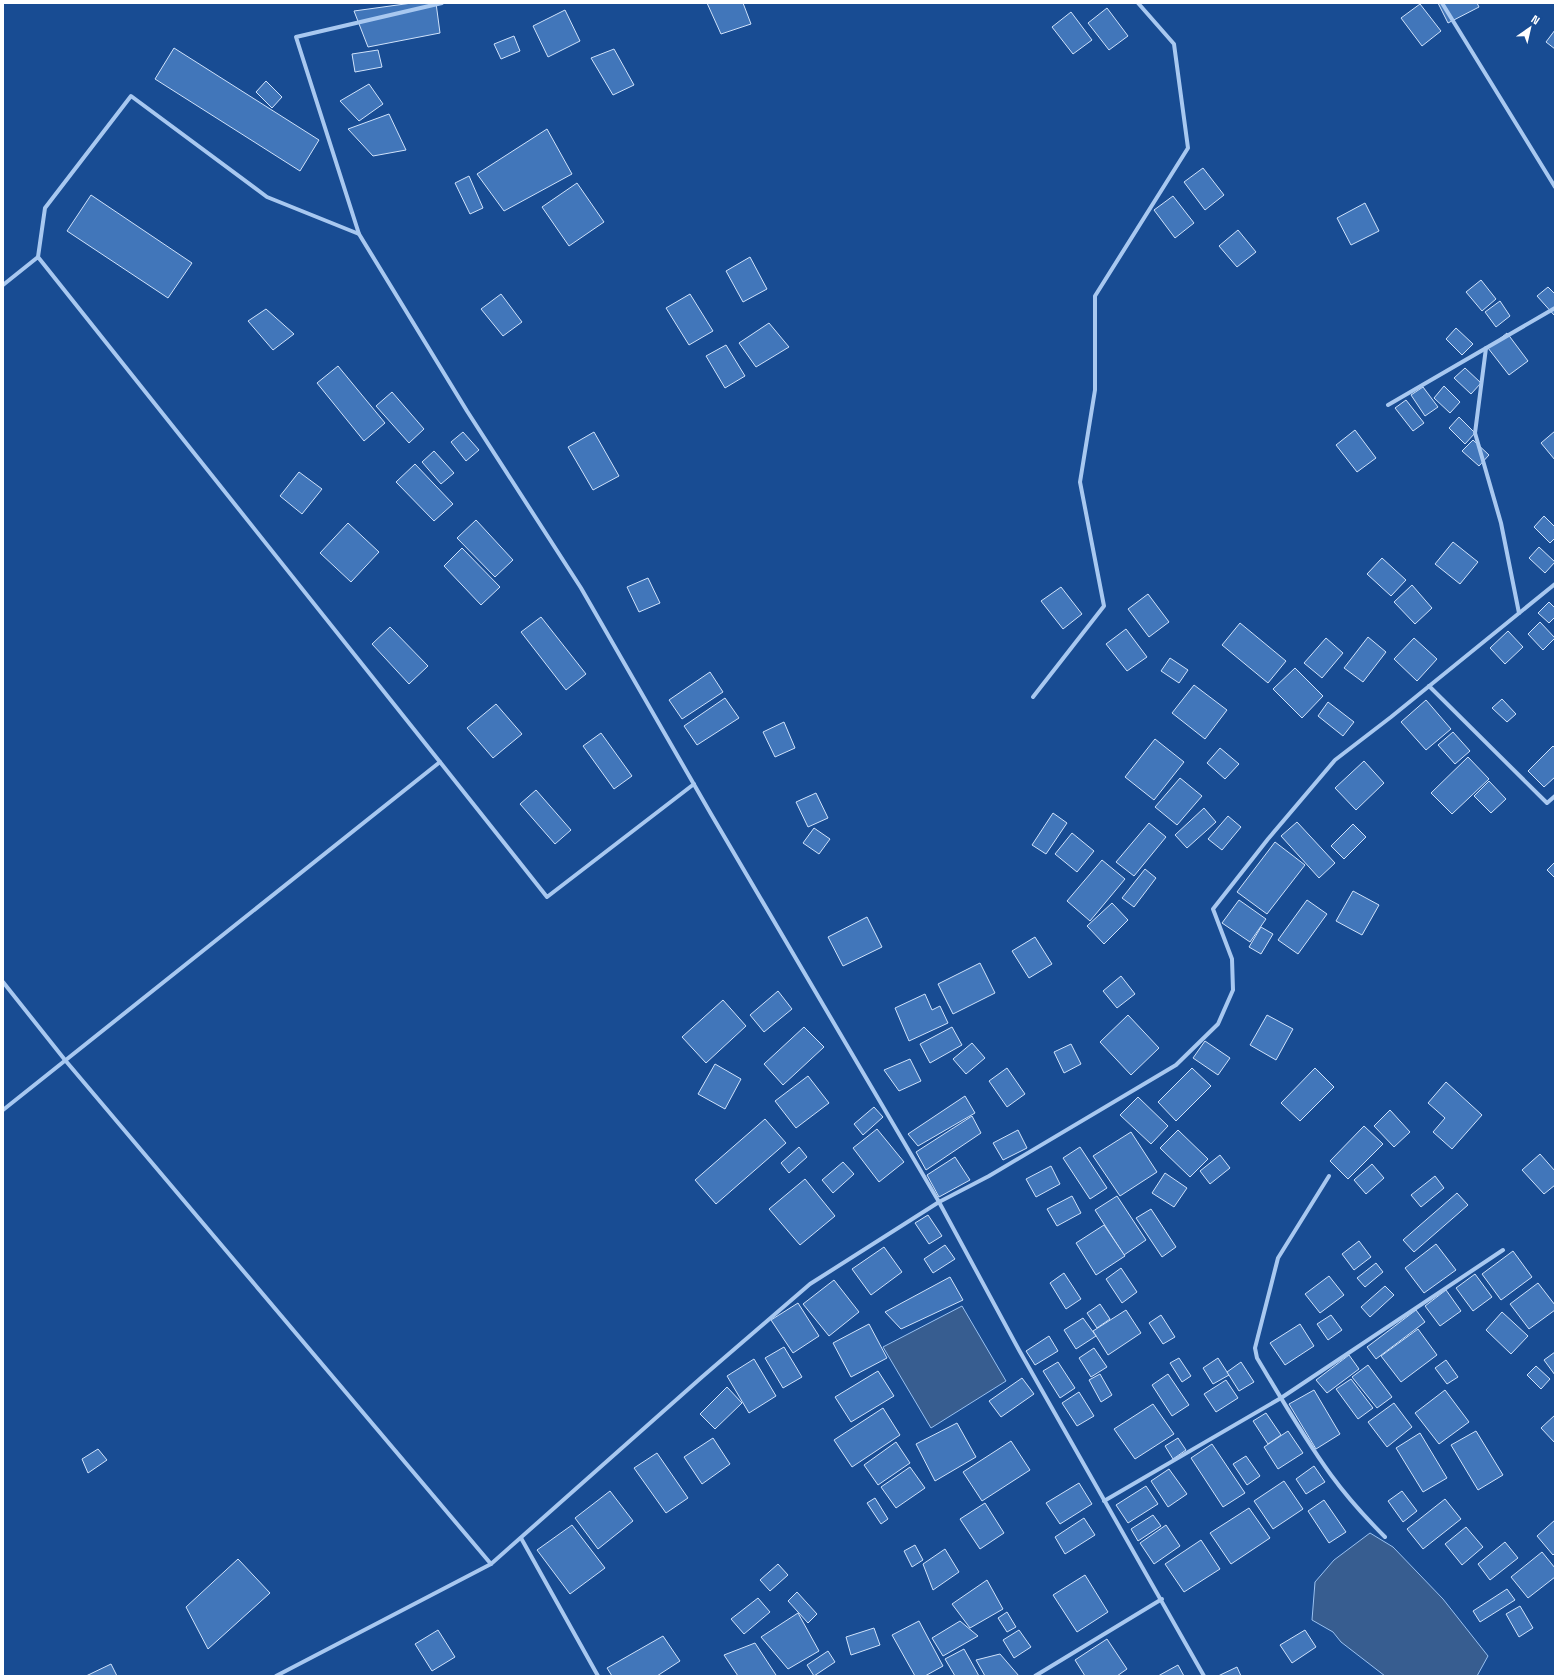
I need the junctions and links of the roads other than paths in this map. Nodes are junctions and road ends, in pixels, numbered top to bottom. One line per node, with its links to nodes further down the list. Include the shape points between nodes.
1 (442, 3): 5 (street, via 296,38)
2 (1138, 3): 14 (street, via 1174,44 1188,148 1095,296 1095,390 1080,482 1104,606)
3 (1442, 3): 4 (street)
4 (1555, 187)
5 (359, 234): 6 (street, via 267,197 131,96 45,208); 16 (street, via 467,411 581,588)
6 (38, 258): 7 (street); 15 (street)
7 (3, 285)
8 (1555, 308): 9 (street)
9 (1486, 348): 10 (street); 12 (street, via 1476,433 1501,522)
10 (1388, 405)
11 (1555, 584): 12 (street)
12 (1519, 613): 13 (street)
13 (1429, 686): 17 (street, via 1547,803); 22 (street, via 1335,760 1213,909 1232,959 1233,990 1218,1024 1176,1065 989,1176)
14 (1034, 697)
15 (440, 762): 16 (street, via 547,897); 19 (street)
16 (694, 784): 22 (street)
17 (1555, 796)
18 (3, 982): 19 (street)
19 (65, 1060): 20 (street); 28 (street)
20 (3, 1110)
21 (1329, 1176): 24 (street, via 1278,1258 1256,1341 1257,1358)
22 (939, 1202): 25 (street); 27 (street, via 810,1284)
23 (1504, 1250): 24 (street)
24 (1281, 1398): 25 (street); 26 (street, via 1332,1476)
25 (1104, 1501): 29 (street)
26 (1385, 1537)
27 (521, 1538): 28 (street); 31 (street)
28 (491, 1564): 30 (street)
29 (1162, 1599): 32 (street); 33 (street)
30 (276, 1676)
31 (598, 1676)
32 (1035, 1676)
33 (1204, 1676)

